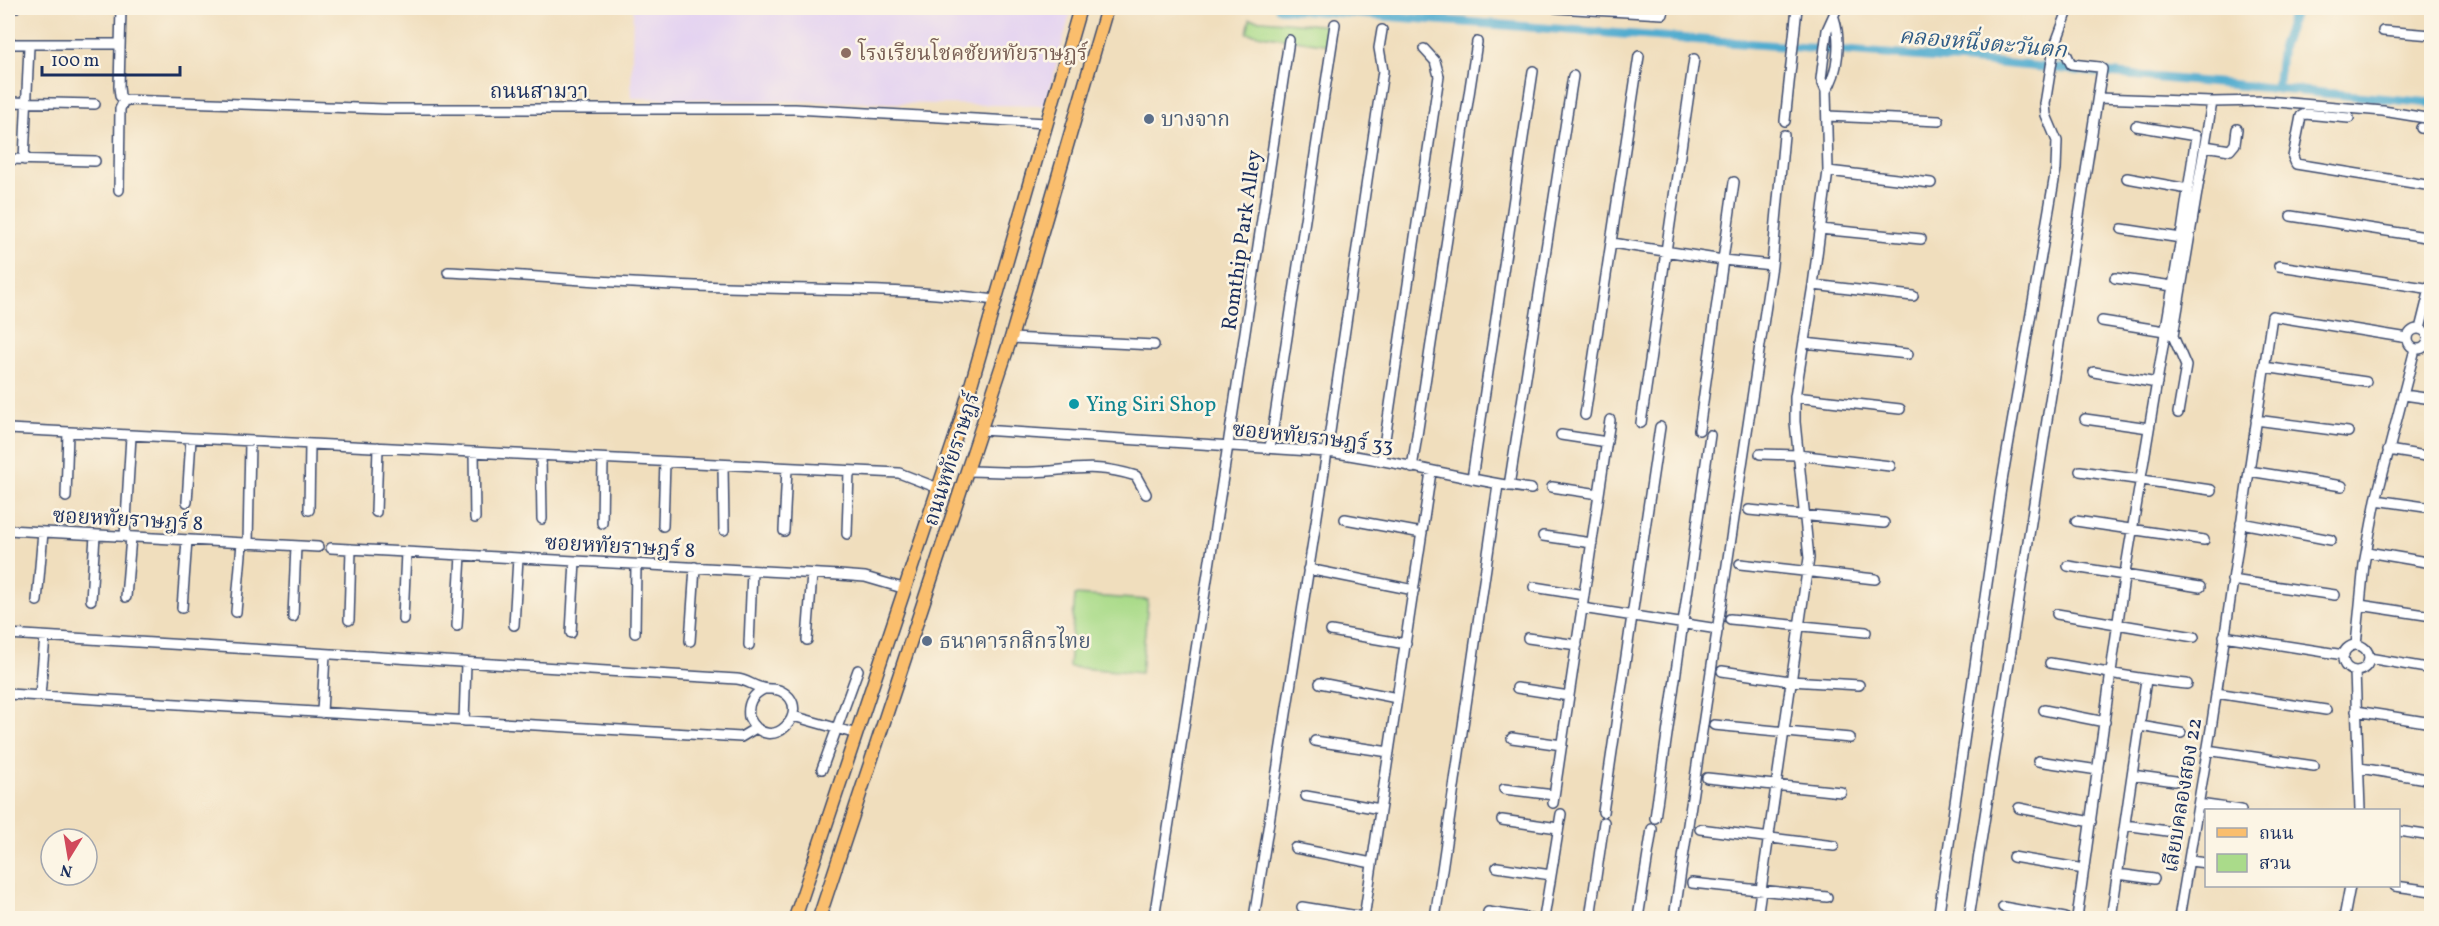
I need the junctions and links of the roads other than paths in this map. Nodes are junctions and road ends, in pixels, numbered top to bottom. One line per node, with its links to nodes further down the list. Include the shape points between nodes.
1 (15, 8): 10 (street)
2 (120, 8): 20 (street)
3 (1080, 8): 40 (main road, ถนนหทัยราษฎร์)
4 (1107, 8): 78 (main road, ถนนหทัยราษฎร์)
5 (1556, 8): 11 (street)
6 (1664, 8): 11 (street, via 1664,14)
7 (1797, 8): 38 (street)
8 (1837, 8): 12 (street)
9 (2070, 8): 22 (street)
10 (8, 9)
11 (1607, 9)
12 (1834, 18): 28 (street, via 1827,30 1821,79); 28 (street, via 1839,31 1833,80)
13 (1335, 24): 116 (street)
14 (1382, 30): 119 (street, via 1379,48 1383,70)
15 (2383, 31): 16 (street)
16 (2432, 35)
17 (1289, 40): 114 (street, Romthip Park Alley)
18 (1477, 42): 130 (street)
19 (8, 44): 21 (street)
20 (120, 44): 21 (street); 30 (street, via 119,87)
21 (29, 46): 33 (street)
22 (2054, 48): 29 (street, via 2066,53 2071,64 2102,69); 336 (street, via 2045,104 2057,141 2056,169 2002,481)
23 (1424, 49): 124 (street, via 1435,61 1439,76)
24 (1639, 56): 63 (street)
25 (1694, 59): 64 (street)
26 (1533, 70): 136 (street)
27 (1573, 76): 139 (street)
28 (1826, 91): 35 (street)
29 (2098, 95): 32 (street); 349 (street)
30 (124, 100): 40 (street, ถนนสามวา, via 385,109 795,109); 56 (street, via 120,109)
31 (8, 102): 33 (street)
32 (2212, 102): 37 (street, via 2266,101); 46 (street)
33 (27, 103): 34 (street); 48 (street)
34 (95, 104)
35 (1827, 116): 39 (street); 50 (street)
36 (2349, 118): 54 (street, via 2301,116 2293,158 2296,164)
37 (2432, 119)
38 (1785, 121)
39 (1939, 121)
40 (1047, 123): 74 (main road, ถนนหทัยราษฎร์)
41 (2136, 126): 55 (street, via 2196,136)
42 (2421, 128): 44 (street)
43 (2237, 129): 46 (street, via 2230,150)
44 (2432, 130)
45 (1784, 135): 66 (street)
46 (2205, 146): 93 (street, via 2173,336 2186,366)
47 (8, 159): 48 (street)
48 (24, 160): 49 (street)
49 (95, 161)
50 (1828, 171): 53 (street); 58 (street)
51 (2127, 178): 55 (street)
52 (1734, 182): 65 (street)
53 (1931, 183)
54 (2432, 186)
55 (2188, 189): 60 (street)
56 (119, 190)
57 (2291, 216): 61 (street)
58 (1820, 229): 62 (street); 70 (street)
59 (2122, 229): 60 (street)
60 (2181, 238): 71 (street)
61 (2432, 238)
62 (1921, 239)
63 (1612, 243): 64 (street); 94 (street)
64 (1667, 252): 65 (street); 99 (street)
65 (1723, 260): 66 (street); 104 (street)
66 (1772, 265): 225 (street)
67 (2279, 266): 72 (street)
68 (448, 272): 74 (street, via 641,285 953,294)
69 (2115, 278): 71 (street)
70 (1813, 285): 73 (street); 81 (street)
71 (2173, 286): 77 (street)
72 (2431, 286): 76 (street)
73 (1913, 296)
74 (996, 300): 98 (main road, ถนนหทัยราษฎร์)
75 (2102, 321): 77 (street)
76 (2420, 329): 79 (street, via 2413,330); 80 (street)
77 (2164, 331): 88 (street)
78 (1011, 338): 82 (street); 103 (main road, ถนนหทัยราษฎร์)
79 (2408, 338): 83 (street); 85 (street, เลียบคลองสอง 22, via 2272,316)
80 (2430, 341): 83 (street)
81 (1804, 343): 84 (street); 90 (street)
82 (1154, 345)
83 (2415, 349): 89 (street)
84 (1908, 354)
85 (2264, 367): 87 (street); 97 (street, เลียบคลองสอง 22)
86 (2094, 372): 88 (street)
87 (2366, 382)
88 (2157, 383): 101 (street)
89 (2404, 395): 91 (street); 117 (street)
90 (1795, 397): 92 (street); 121 (street)
91 (2432, 399)
92 (1900, 409)
93 (2178, 413)
94 (1585, 415)
95 (2085, 419): 101 (street)
96 (1610, 420): 112 (street)
97 (2256, 420): 106 (street); 134 (street, เลียบคลองสอง 22)
98 (960, 423): 103 (main road); 142 (main road, ถนนหทัยราษฎร์)
99 (1641, 423)
100 (1660, 427): 214 (street)
101 (2149, 428): 137 (street)
102 (8, 429): 105 (street)
103 (981, 430): 114 (street, ซอยหทัยราษฎร์ 33); 132 (main road, ถนนหทัยราษฎร์)
104 (1699, 430)
105 (68, 432): 109 (street); 148 (street)
106 (2348, 432)
107 (1561, 435): 112 (street)
108 (1710, 435): 220 (street)
109 (131, 436): 110 (street); 173 (street)
110 (191, 439): 111 (street); 150 (street)
111 (250, 442): 113 (street); 177 (street)
112 (1607, 442): 146 (street)
113 (310, 444): 115 (street); 152 (street)
114 (1228, 445): 116 (street, ซอยหทัยราษฎร์ 33); 339 (street, Romthip Park Alley)
115 (378, 447): 118 (street); 154 (street)
116 (1270, 448): 119 (street, ซอยหทัยราษฎร์ 33)
117 (2388, 450): 123 (street); 149 (street)
118 (474, 452): 122 (street); 156 (street)
119 (1327, 452): 124 (street, ซอยหทัยราษฎร์ 33); 193 (street)
120 (1760, 454): 121 (street)
121 (1798, 455): 128 (street); 155 (street)
122 (541, 456): 125 (street); 157 (street)
123 (2432, 458)
124 (1382, 459): 130 (street, ซอยหทัยราษฎร์ 33)
125 (603, 460): 126 (street); 161 (street)
126 (665, 462): 127 (street); 163 (street)
127 (723, 465): 129 (street); 166 (street)
128 (1890, 466)
129 (788, 468): 131 (street); 167 (street)
130 (1412, 468): 135 (street, ซอยหทัยราษฎร์ 33)
131 (849, 471): 142 (street, via 898,473); 170 (street)
132 (968, 471): 145 (street, via 1113,469 1136,476); 147 (main road, ถนนหทัยราษฎร์)
133 (2080, 471): 137 (street)
134 (2249, 471): 140 (street); 162 (street, เลียบคลองสอง 22)
135 (1431, 472): 136 (street, ซอยหทัยราษฎร์ 33); 169 (street)
136 (1472, 479): 138 (street, ซอยหทัยราษฎร์ 33)
137 (2141, 480): 144 (street); 164 (street)
138 (1498, 485): 139 (street, ซอยหทัยราษฎร์ 33); 342 (street)
139 (1509, 486): 143 (street, ซอยหทัยราษฎร์ 33)
140 (2342, 486)
141 (1551, 487): 146 (street)
142 (938, 488): 147 (main road); 202 (main road, ถนนหทัยราษฎร์)
143 (1532, 489)
144 (2211, 490)
145 (1146, 494)
146 (1599, 494): 178 (street)
147 (959, 496): 338 (main road, ถนนหทัยราษฎร์)
148 (66, 497)
149 (2376, 500): 151 (street); 184 (street)
150 (187, 502)
151 (2432, 508)
152 (309, 510)
153 (1749, 510): 155 (street)
154 (376, 513)
155 (1805, 514): 160 (street); 195 (street)
156 (475, 518)
157 (542, 519)
158 (1345, 519): 169 (street)
159 (2076, 521): 164 (street)
160 (1884, 522)
161 (602, 523)
162 (2241, 523): 176 (street); 199 (street, เลียบคลองสอง 22)
163 (663, 526)
164 (2133, 528): 175 (street); 197 (street)
165 (8, 530): 168 (street, ซอยหทัยราษฎร์ 8)
166 (724, 530)
167 (784, 531)
168 (42, 532): 171 (street, ซอยหทัยราษฎร์ 8); 208 (street)
169 (1422, 533): 203 (street)
170 (847, 534)
171 (95, 535): 173 (street, ซอยหทัยราษฎร์ 8); 207 (street)
172 (1543, 536): 178 (street)
173 (128, 537): 174 (street, ซอยหทัยราษฎร์ 8); 206 (street)
174 (187, 540): 177 (street, ซอยหทัยราษฎร์ 8); 210 (street)
175 (2204, 540)
176 (2331, 540)
177 (245, 543): 179 (street, ซอยหทัยราษฎร์ 8); 212 (street)
178 (1592, 543): 205 (street)
179 (296, 546): 180 (street, ซอยหทัยราษฎร์ 8); 216 (street)
180 (318, 547)
181 (331, 548): 182 (street, ซอยหทัยราษฎร์ 8)
182 (351, 549): 183 (street, ซอยหทัยราษฎร์ 8); 219 (street)
183 (406, 552): 185 (street, ซอยหทัยราษฎร์ 8); 217 (street)
184 (2367, 552): 190 (street); 209 (street)
185 (461, 555): 186 (street, ซอยหทัยราษฎร์ 8); 224 (street)
186 (518, 558): 187 (street, ซอยหทัยราษฎร์ 8); 221 (street)
187 (575, 561): 188 (street, ซอยหทัยราษฎร์ 8); 228 (street)
188 (636, 564): 192 (street, ซอยหทัยราษฎร์ 8); 229 (street)
189 (1740, 564): 195 (street)
190 (2432, 564)
191 (2068, 566): 197 (street)
192 (695, 567): 194 (street, ซอยหทัยราษฎร์ 8); 236 (street)
193 (1308, 568): 203 (street); 340 (street)
194 (752, 571): 196 (street, ซอยหทัยราษฎร์ 8); 238 (street)
195 (1807, 571): 198 (street); 222 (street)
196 (812, 574): 202 (street, ซอยหทัยราษฎร์ 8, via 865,577); 235 (street)
197 (2124, 576): 201 (street); 223 (street)
198 (1875, 579)
199 (2232, 580): 204 (street); 231 (street, เลียบคลองสอง 22)
200 (1534, 587): 205 (street)
201 (2200, 587)
202 (906, 589): 277 (main road, ถนนหทัยราษฎร์)
203 (1414, 590): 237 (street)
204 (2334, 595)
205 (1584, 596): 211 (street)
206 (126, 597)
207 (91, 600)
208 (37, 601)
209 (2360, 605): 215 (street); 240 (street)
210 (182, 608)
211 (1582, 608): 214 (street); 239 (street)
212 (236, 612)
213 (2057, 614): 223 (street)
214 (1632, 616): 220 (street); 302 (street)
215 (2432, 616)
216 (293, 617)
217 (404, 619)
218 (1730, 619): 222 (street)
219 (349, 620)
220 (1683, 624): 225 (street); 304 (street)
221 (514, 625)
222 (1798, 625): 227 (street); 252 (street)
223 (2118, 625): 234 (street); 250 (street)
224 (457, 626)
225 (1718, 629): 347 (street)
226 (1331, 631): 237 (street)
227 (1866, 632)
228 (571, 633)
229 (635, 633)
230 (8, 634): 232 (street)
231 (2224, 636): 242 (street); 258 (street, เลียบคลองสอง 22)
232 (45, 637): 241 (street); 260 (street)
233 (1528, 638): 239 (street)
234 (2194, 638)
235 (807, 640)
236 (690, 641)
237 (1406, 644): 262 (street)
238 (748, 645)
239 (1577, 645): 261 (street)
240 (2356, 645): 242 (street); 243 (street, via 2367,650)
241 (325, 654): 244 (street); 266 (street)
242 (2344, 655): 248 (street, via 2345,663)
243 (2369, 658): 246 (street); 248 (street, via 2363,669)
244 (466, 663): 257 (street, via 737,679); 268 (street)
245 (2050, 663): 250 (street)
246 (2432, 669)
247 (858, 670): 274 (street)
248 (2355, 670): 265 (street)
249 (1722, 671): 252 (street)
250 (2112, 672): 251 (street); 269 (street)
251 (2146, 680): 254 (street); 272 (street)
252 (1790, 681): 255 (street); 275 (street)
253 (1320, 683): 262 (street)
254 (2187, 684)
255 (1859, 685)
256 (1517, 688): 261 (street)
257 (764, 689): 267 (street, via 778,689 786,694); 273 (street, via 749,703 749,717)
258 (2216, 693): 264 (street); 282 (street, เลียบคลองสอง 22)
259 (8, 694): 260 (street)
260 (40, 696): 266 (street)
261 (1569, 696): 281 (street)
262 (1397, 698): 283 (street)
263 (2044, 710): 269 (street)
264 (2325, 710)
265 (2356, 711): 270 (street); 286 (street)
266 (322, 712): 268 (street)
267 (793, 716): 273 (street, via 778,732); 274 (street)
268 (465, 721): 273 (street, via 741,737)
269 (2105, 722): 288 (street)
270 (2432, 723)
271 (1714, 725): 275 (street)
272 (2139, 726): 276 (street); 289 (street)
273 (756, 728)
274 (837, 728): 277 (street); 287 (street)
275 (1783, 732): 279 (street); 293 (street)
276 (2181, 733)
277 (857, 734): 337 (main road, ถนนหทัยราษฎร์)
278 (1512, 738): 281 (street)
279 (1850, 738)
280 (1315, 741): 283 (street)
281 (1562, 745): 294 (street, via 1554,799)
282 (2207, 750): 285 (street); 297 (street, เลียบคลองสอง 22)
283 (1389, 752): 299 (street)
284 (2038, 760): 288 (street)
285 (2314, 766)
286 (2360, 768): 291 (street); 301 (street)
287 (822, 769)
288 (2098, 770): 307 (street)
289 (2132, 775): 292 (street); 308 (street)
290 (1707, 778): 293 (street)
291 (2432, 780)
292 (2175, 781)
293 (1775, 786): 295 (street); 315 (street)
294 (1504, 789)
295 (1842, 792)
296 (1306, 796): 299 (street)
297 (2199, 804): 300 (street); 319 (street, เลียบคลองสอง 22)
298 (2019, 808): 307 (street)
299 (1380, 809): 320 (street)
300 (2234, 809)
301 (2360, 809)
302 (1603, 812)
303 (1561, 814): 309 (street)
304 (1655, 818)
305 (1502, 820): 309 (street)
306 (1604, 822): 345 (street)
307 (2091, 822): 323 (street)
308 (2125, 825): 312 (street); 325 (street)
309 (1558, 828): 324 (street)
310 (1652, 829): 346 (street)
311 (1700, 829): 315 (street)
312 (2167, 831)
313 (2400, 831): 314 (street)
314 (2432, 836)
315 (1768, 838): 316 (street); 330 (street)
316 (1834, 846)
317 (1294, 849): 320 (street)
318 (2013, 857): 323 (street)
319 (2190, 861): 321 (street); 353 (street, เลียบคลองสอง 22)
320 (1372, 863): 341 (street)
321 (2205, 863)
322 (1497, 867): 324 (street)
323 (2084, 869): 351 (street)
324 (1551, 874): 344 (street)
325 (2118, 874): 326 (street); 352 (street)
326 (2154, 879)
327 (1692, 883): 330 (street)
328 (2400, 886): 331 (street)
329 (2350, 887): 354 (street)
330 (1760, 891): 332 (street); 348 (street)
331 (2432, 891)
332 (1827, 897)
333 (1302, 907): 341 (street)
334 (2003, 907): 350 (street)
335 (1488, 912): 343 (street)
336 (1939, 912)
337 (795, 918)
338 (819, 918)
339 (1154, 918)
340 (1254, 918)
341 (1364, 918)
342 (1435, 918)
343 (1529, 918)
344 (1544, 918)
345 (1590, 918)
346 (1638, 918)
347 (1674, 918)
348 (1756, 918)
349 (1969, 918)
350 (2065, 918)
351 (2077, 918)
352 (2111, 918)
353 (2181, 918)
354 (2344, 918)

